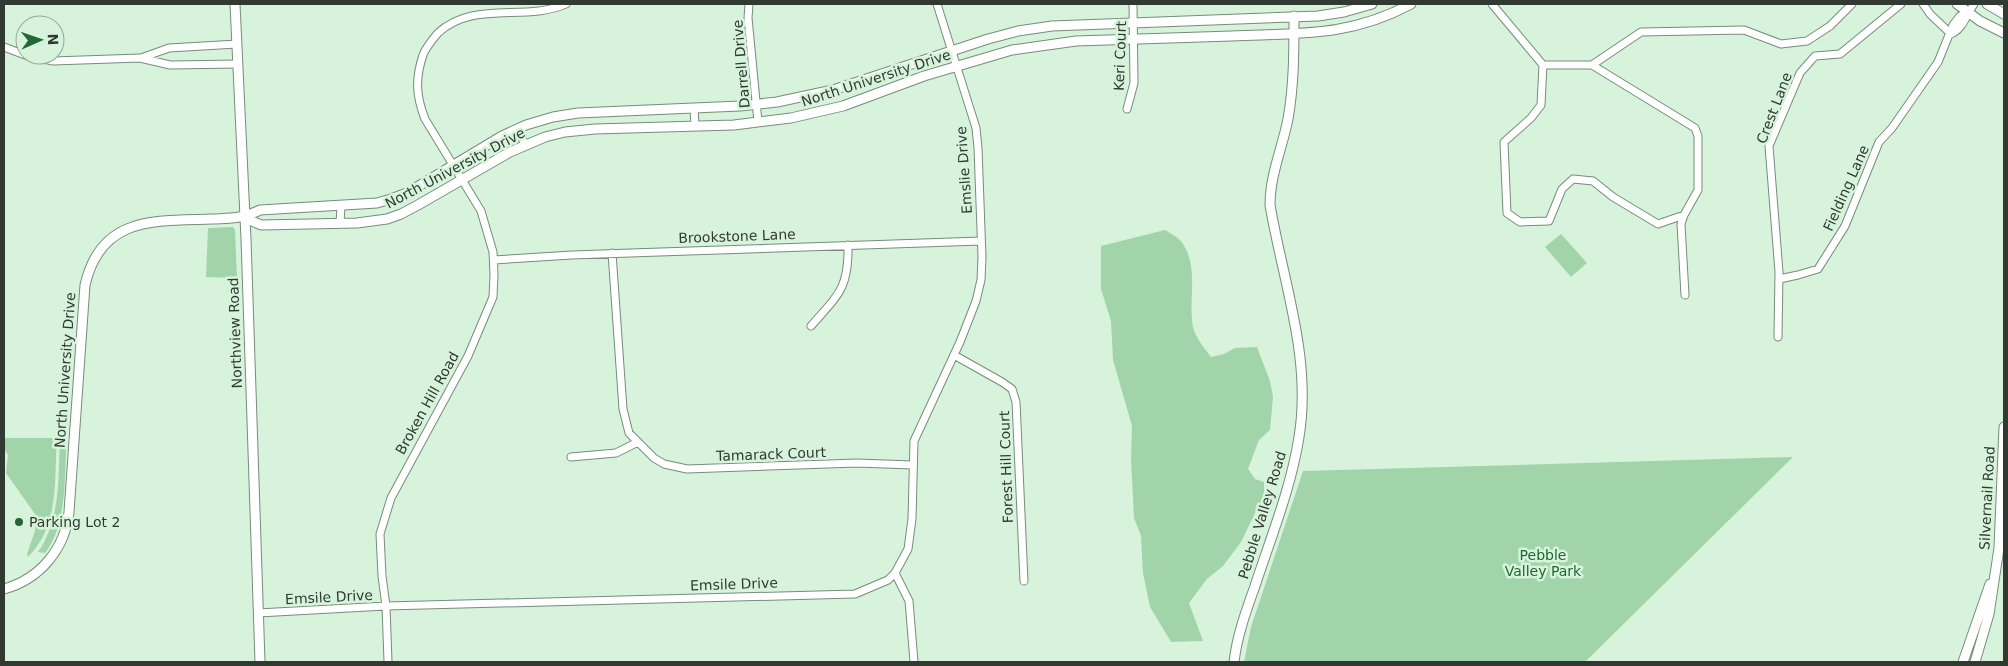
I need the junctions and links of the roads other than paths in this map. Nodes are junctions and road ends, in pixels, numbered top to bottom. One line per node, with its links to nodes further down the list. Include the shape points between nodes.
1 (235, 4): 23 (street, Northview Road)
2 (566, 4): 38 (street, Broken Hill Road, via 542,10 463,16 442,29 424,51 417,94 425,119)
3 (749, 4): 31 (street, Darrell Drive)
4 (937, 4): 25 (street, Emslie Drive)
5 (1133, 4): 18 (street, Keri Court)
6 (1372, 4): 17 (street, North University Drive, via 1344,12)
7 (1411, 4): 20 (street, North University Drive, via 1356,27)
8 (1492, 4): 29 (street)
9 (1852, 4): 28 (street, via 1830,26 1807,41 1781,44 1744,30 1641,32)
10 (1901, 4): 48 (street, Crest Lane, via 1840,54 1815,56 1800,73 1769,146)
11 (1923, 4): 21 (street)
12 (1957, 4): 15 (street)
13 (1974, 4): 15 (street, Fielding Lane)
14 (1987, 4): 16 (street)
15 (1968, 13): 19 (street); 21 (street, Fielding Lane, via 1958,30)
16 (2004, 14)
17 (1294, 16): 18 (street, North University Drive); 20 (street, Pebble Valley Road)
18 (1134, 22): 22 (street, Keri Court); 25 (street, North University Drive, via 1069,24 1018,31)
19 (2004, 32)
20 (1294, 34): 22 (street, North University Drive); 67 (street, Pebble Valley Road, via 1288,120 1270,190 1270,205 1302,362 1301,427 1289,486 1239,634)
21 (1951, 34): 48 (street, Fielding Lane, via 1938,62 1879,142 1845,226 1818,269)
22 (1134, 39): 30 (street, North University Drive, via 1038,45); 33 (street, Keri Court, via 1134,83)
23 (237, 44): 26 (street, via 169,48); 27 (street, Northview Road)
24 (4, 47): 26 (street, via 53,61)
25 (952, 51): 30 (street, Emslie Drive); 31 (street, North University Drive, via 833,90)
26 (140, 58): 27 (street, via 170,65)
27 (238, 64): 42 (street, Northview Road)
28 (1592, 65): 29 (street); 41 (street, via 1695,128 1698,136 1698,190)
29 (1543, 66): 41 (street, via 1541,105 1504,142 1507,213 1520,222 1549,221 1562,189 1574,179 1593,181 1658,224)
30 (956, 67): 34 (street, North University Drive, via 842,106); 44 (street, Emslie Drive, via 976,128)
31 (757, 104): 32 (street, North University Drive); 34 (street, Darrell Drive)
32 (694, 108): 35 (street); 36 (street, North University Drive, via 578,113)
33 (1127, 109)
34 (758, 122): 35 (street, North University Drive)
35 (695, 126): 37 (street, North University Drive, via 580,130)
36 (517, 129): 37 (street); 38 (street, North University Drive)
37 (525, 144): 39 (street, North University Drive)
38 (453, 165): 39 (street, Broken Hill Road); 40 (street, North University Drive, via 391,199)
39 (461, 180): 43 (street, North University Drive, via 401,214 372,221); 47 (street, Broken Hill Road, via 481,212)
40 (341, 206): 42 (street, North University Drive, via 260,210); 43 (street)
41 (1684, 215): 50 (street, via 1681,224)
42 (245, 218): 43 (street, North University Drive, via 261,225); 61 (street, North University Drive, via 142,223 121,232 99,251 89,268 83,294 66,528 53,556 38,571 21,583); 63 (street, Northview Road)
43 (340, 223)
44 (981, 241): 45 (street, Brookstone Lane); 49 (street, Emslie Drive)
45 (848, 245): 46 (street, Brookstone Lane); 51 (street, via 848,269 843,286)
46 (612, 253): 47 (street, Brookstone Lane); 55 (street, Tamarack Court, via 623,409 629,433)
47 (494, 260): 62 (street, Broken Hill Road, via 493,297 471,348 391,498 380,534)
48 (1779, 278): 52 (street, Crest Lane)
49 (981, 280): 53 (street, Emsile Drive)
50 (1685, 295)
51 (811, 326)
52 (1778, 338)
53 (954, 355): 57 (street, Emsile Drive, via 914,440); 60 (street, Forest Hill Court, via 1012,389 1016,402)
54 (2004, 427): 58 (street, Silvernail Road, via 2001,529)
55 (638, 442): 56 (street, via 616,453); 57 (street, Tamarack Court, via 664,464 687,469 857,463)
56 (571, 457)
57 (913, 466): 59 (street, Emsile Drive, via 908,549)
58 (1995, 570): 68 (street, Silvernail Road); 69 (street, Silvernail Road, via 1989,614)
59 (895, 573): 62 (street, Emsile Drive, via 888,580 855,594); 66 (street, via 909,601)
60 (1024, 581)
61 (4, 589)
62 (386, 606): 63 (street, Emsile Drive); 65 (street, Broken Hill Road)
63 (258, 613): 64 (street, Northview Road)
64 (260, 662)
65 (388, 662)
66 (914, 662)
67 (1234, 662)
68 (1963, 662)
69 (1975, 662)

